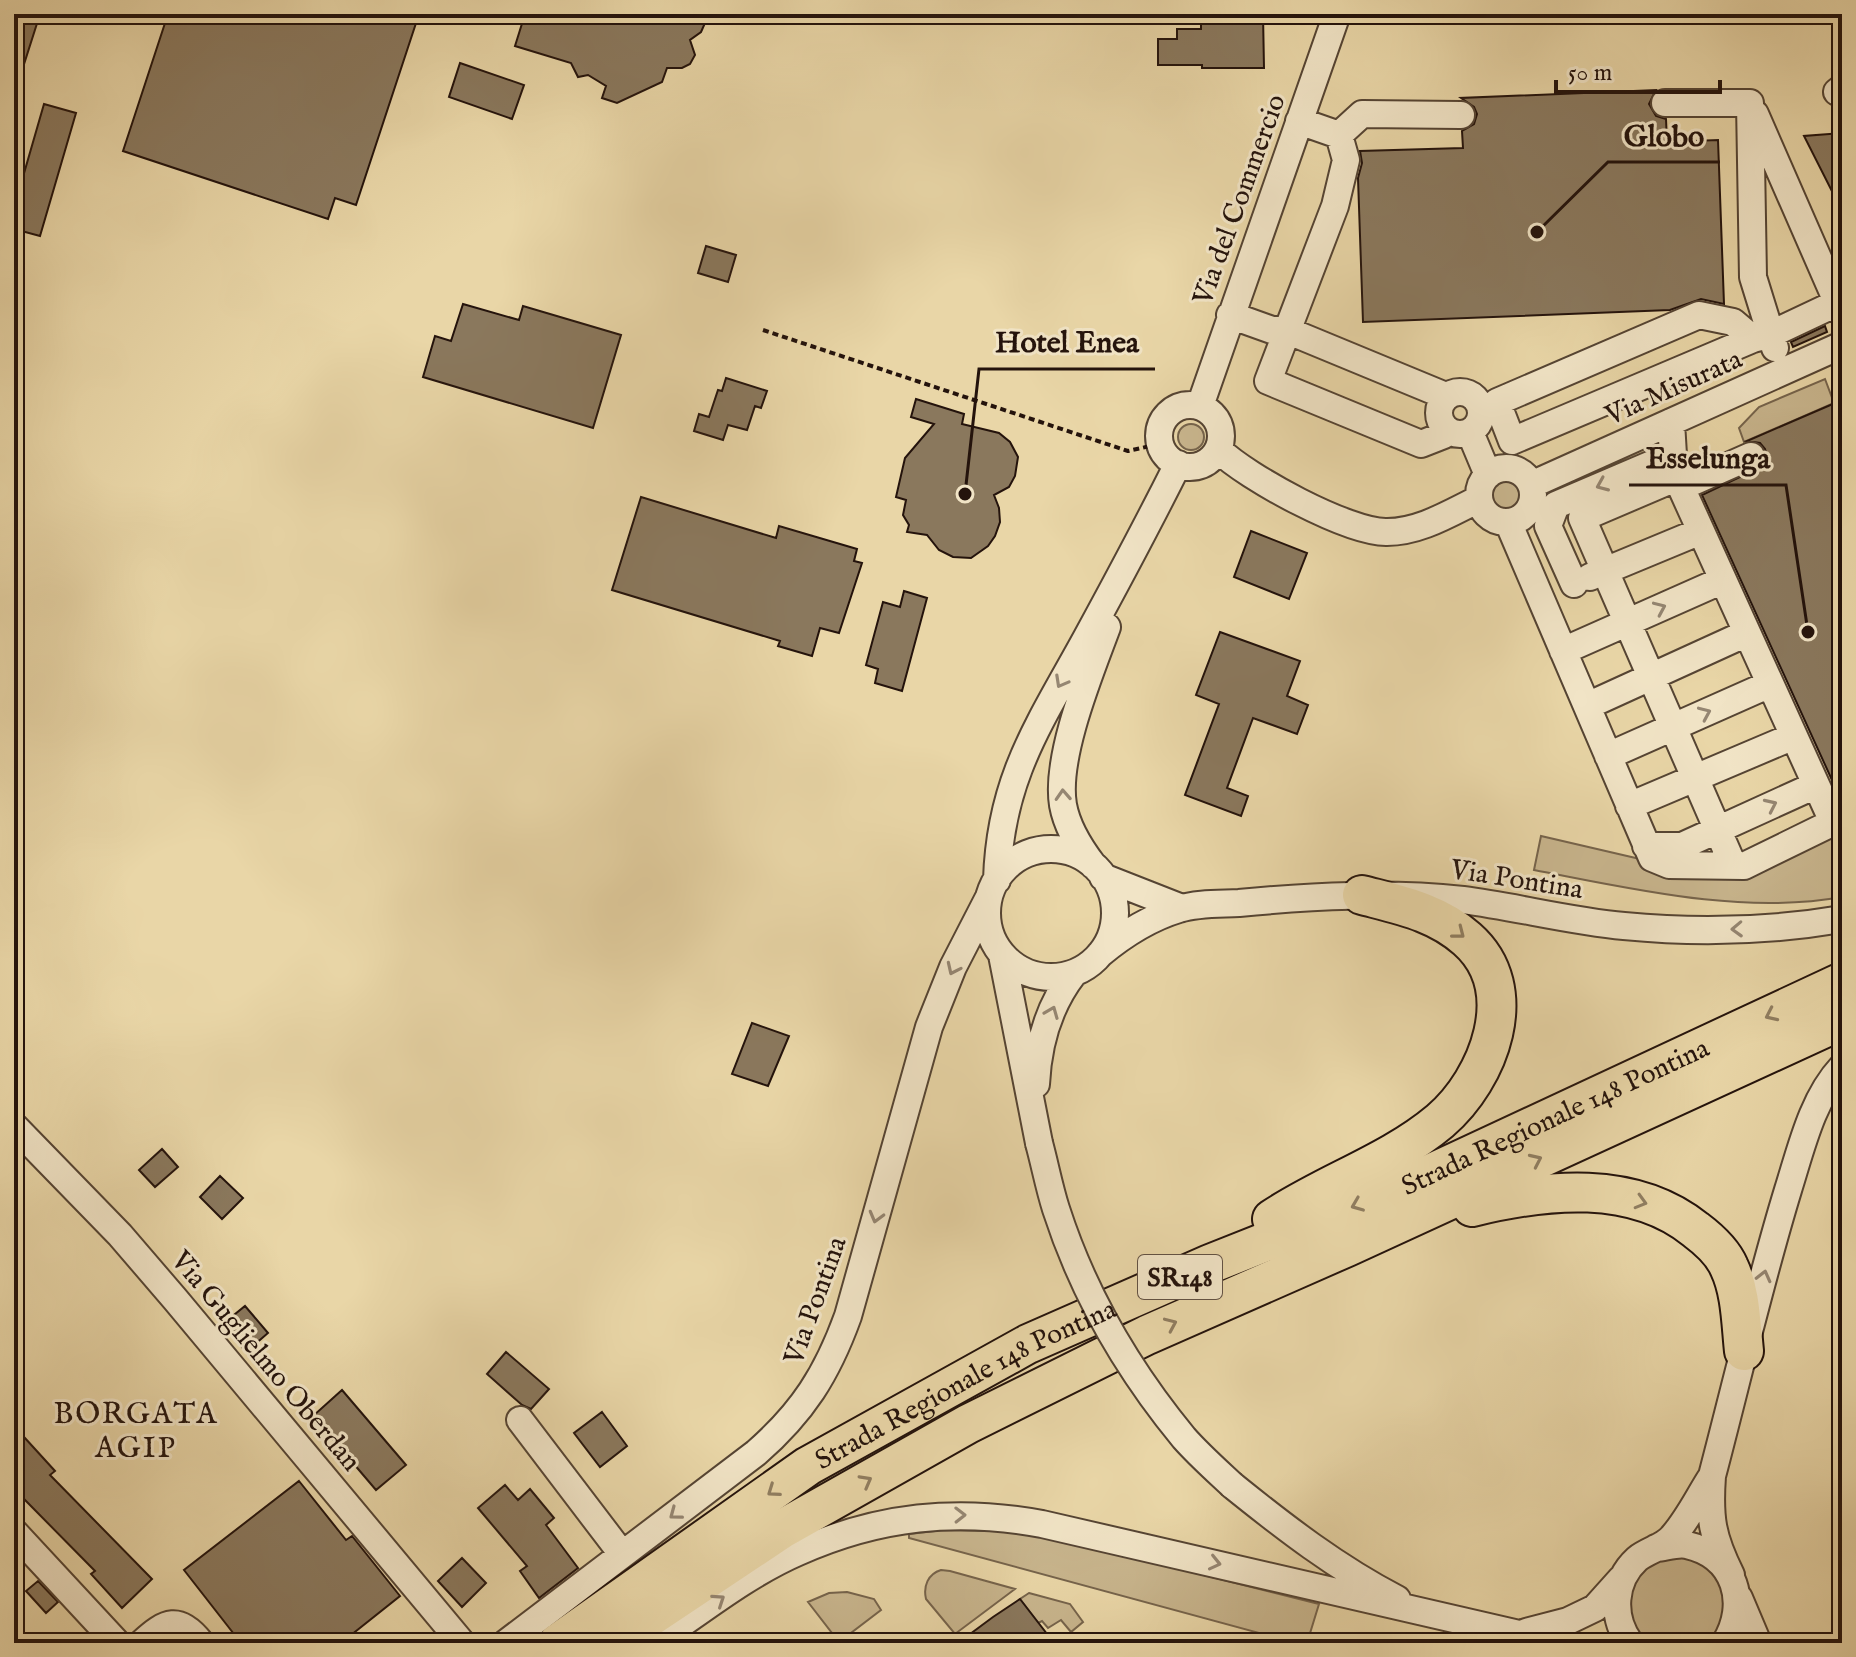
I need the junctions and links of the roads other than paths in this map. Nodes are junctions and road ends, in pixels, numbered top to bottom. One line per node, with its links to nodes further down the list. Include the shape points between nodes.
1 (1337, 14): 5 (street, Via del Commercio)
2 (1665, 103): 3 (street)
3 (1750, 103): 7 (street); 10 (street, via 1753,277)
4 (1461, 115): 6 (street, via 1362,114)
5 (1299, 121): 6 (street); 8 (street, Via del Commercio)
6 (1339, 135): 9 (street, via 1346,160 1335,206)
7 (1840, 308): 10 (street)
8 (1230, 315): 9 (street); 14 (street, Via del Commercio)
9 (1286, 330): 13 (street); 15 (street, via 1268,381 1421,444)
10 (1761, 337): 12 (street); 15 (street, via 1512,441); 15 (street, via 1733,322 1699,315)
11 (1842, 345): 12 (street, Via Misurata)
12 (1785, 371): 16 (street, Via Misurata)
13 (1445, 398): 15 (street, via 1466,392 1479,403); 15 (street, via 1441,422)
14 (1200, 406): 17 (street, via 1218,422); 19 (street, via 1177,407 1161,423 1159,444)
15 (1474, 419): 22 (street)
16 (1671, 422): 20 (street); 21 (street, Via Misurata)
17 (1219, 450): 19 (street, via 1197,467); 22 (street, via 1250,475 1370,530 1394,532 1429,524)
18 (1751, 456): 20 (street)
19 (1178, 464): 25 (street)
20 (1677, 473): 24 (street); 26 (street, via 1582,518); 28 (street, one-way to 28, via 1556,505 1548,526)
21 (1531, 485): 22 (street, via 1512,469 1495,470); 23 (street, via 1528,511)
22 (1483, 487): 23 (street, via 1488,516)
23 (1508, 522): 29 (street)
24 (1701, 531): 26 (street); 27 (street)
25 (1140, 540): 46 (street, one-way to 25, via 1068,821 1063,771 1095,659); 47 (street, one-way to 47, via 1021,759 1006,803)
26 (1605, 571): 28 (street); 30 (street)
27 (1723, 580): 30 (street, one-way to 27); 31 (street)
28 (1574, 584): 29 (street)
29 (1541, 598): 32 (street)
30 (1627, 623): 32 (street); 33 (street)
31 (1747, 633): 33 (street); 34 (street)
32 (1563, 651): 35 (street)
33 (1651, 677): 35 (street); 36 (street)
34 (1770, 684): 36 (street, one-way to 34); 37 (street)
35 (1587, 706): 38 (street)
36 (1673, 727): 38 (street); 39 (street)
37 (1794, 736): 39 (street); 40 (street)
38 (1608, 756): 41 (street)
39 (1695, 778): 41 (street); 43 (street)
40 (1816, 785): 42 (street); 43 (street, one-way to 40)
41 (1629, 806): 44 (street)
42 (1837, 820): 45 (street, via 1744,866)
43 (1717, 830): 44 (street, via 1682,846); 45 (street)
44 (1646, 846): 45 (street, via 1652,858 1669,865)
45 (1733, 865)
46 (1098, 871): 47 (street, via 1078,856 1036,851 1013,862); 49 (street, Via Pontina); 51 (street, via 1114,906 1114,922)
47 (992, 890): 52 (street, via 987,919); 66 (street, Via Pontina, one-way to 66, via 929,1027 848,1316 824,1374 774,1438)
48 (1362, 895): 49 (street, Via Pontina); 50 (street, Via Pontina, one-way to 48, via 1780,927 1648,928 1464,901); 60 (highway, one-way to 60, via 1418,909 1459,932 1477,951 1496,997 1487,1055 1470,1086 1430,1129 1278,1215)
49 (1182, 908): 51 (street, Via Pontina, via 1146,922)
50 (1842, 919)
51 (1100, 954): 53 (street)
52 (1002, 955): 53 (street, via 1035,976); 58 (street)
53 (1074, 973): 58 (street, one-way to 53, via 1035,1106 1040,1047 1055,1003)
54 (1842, 982): 60 (highway, Strada Regionale 148 Pontina / SR148, one-way to 60, via 1389,1193)
55 (1842, 1020): 59 (highway, Strada Regionale 148 Pontina / SR148, one-way to 55)
56 (1842, 1067): 61 (street, one-way to 56, via 1798,1158 1826,1090)
57 (14, 1126): 74 (street, Via Guglielmo Oberdan, via 120,1235)
58 (1039, 1143): 69 (street, bridge, via 1055,1207 1107,1328 1186,1440 1289,1531)
59 (1347, 1247): 61 (highway, one-way to 61, via 1509,1198 1563,1192 1641,1200 1678,1215 1706,1237 1728,1265 1739,1302); 77 (highway, Strada Regionale 148 Pontina / SR148, one-way to 59, via 782,1529 968,1424 1147,1335)
60 (1210, 1264): 76 (highway, Strada Regionale 148 Pontina / SR148, one-way to 76, via 1028,1344 808,1466)
61 (1744, 1351): 63 (street)
62 (520, 1420): 66 (street)
63 (1712, 1476): 65 (street, via 1672,1539); 68 (street, via 1710,1512 1716,1546)
64 (14, 1532): 71 (street)
65 (1656, 1548): 67 (street); 68 (street, via 1685,1545 1711,1554)
66 (622, 1554): 75 (street, Via Pontina)
67 (1624, 1575): 70 (street, via 1595,1608); 80 (street, via 1616,1607)
68 (1734, 1585): 81 (street, via 1737,1619); 82 (street)
69 (1415, 1608): 70 (street); 78 (street, one-way to 69, via 796,1552 875,1526 953,1515 1042,1524 1369,1602)
70 (1522, 1633): 79 (street)
71 (117, 1643)
72 (142, 1643): 73 (street, via 162,1627 176,1624)
73 (201, 1643)
74 (462, 1643)
75 (506, 1643)
76 (558, 1643)
77 (611, 1643)
78 (654, 1643)
79 (1558, 1643)
80 (1630, 1643)
81 (1725, 1643)
82 (1758, 1643)

